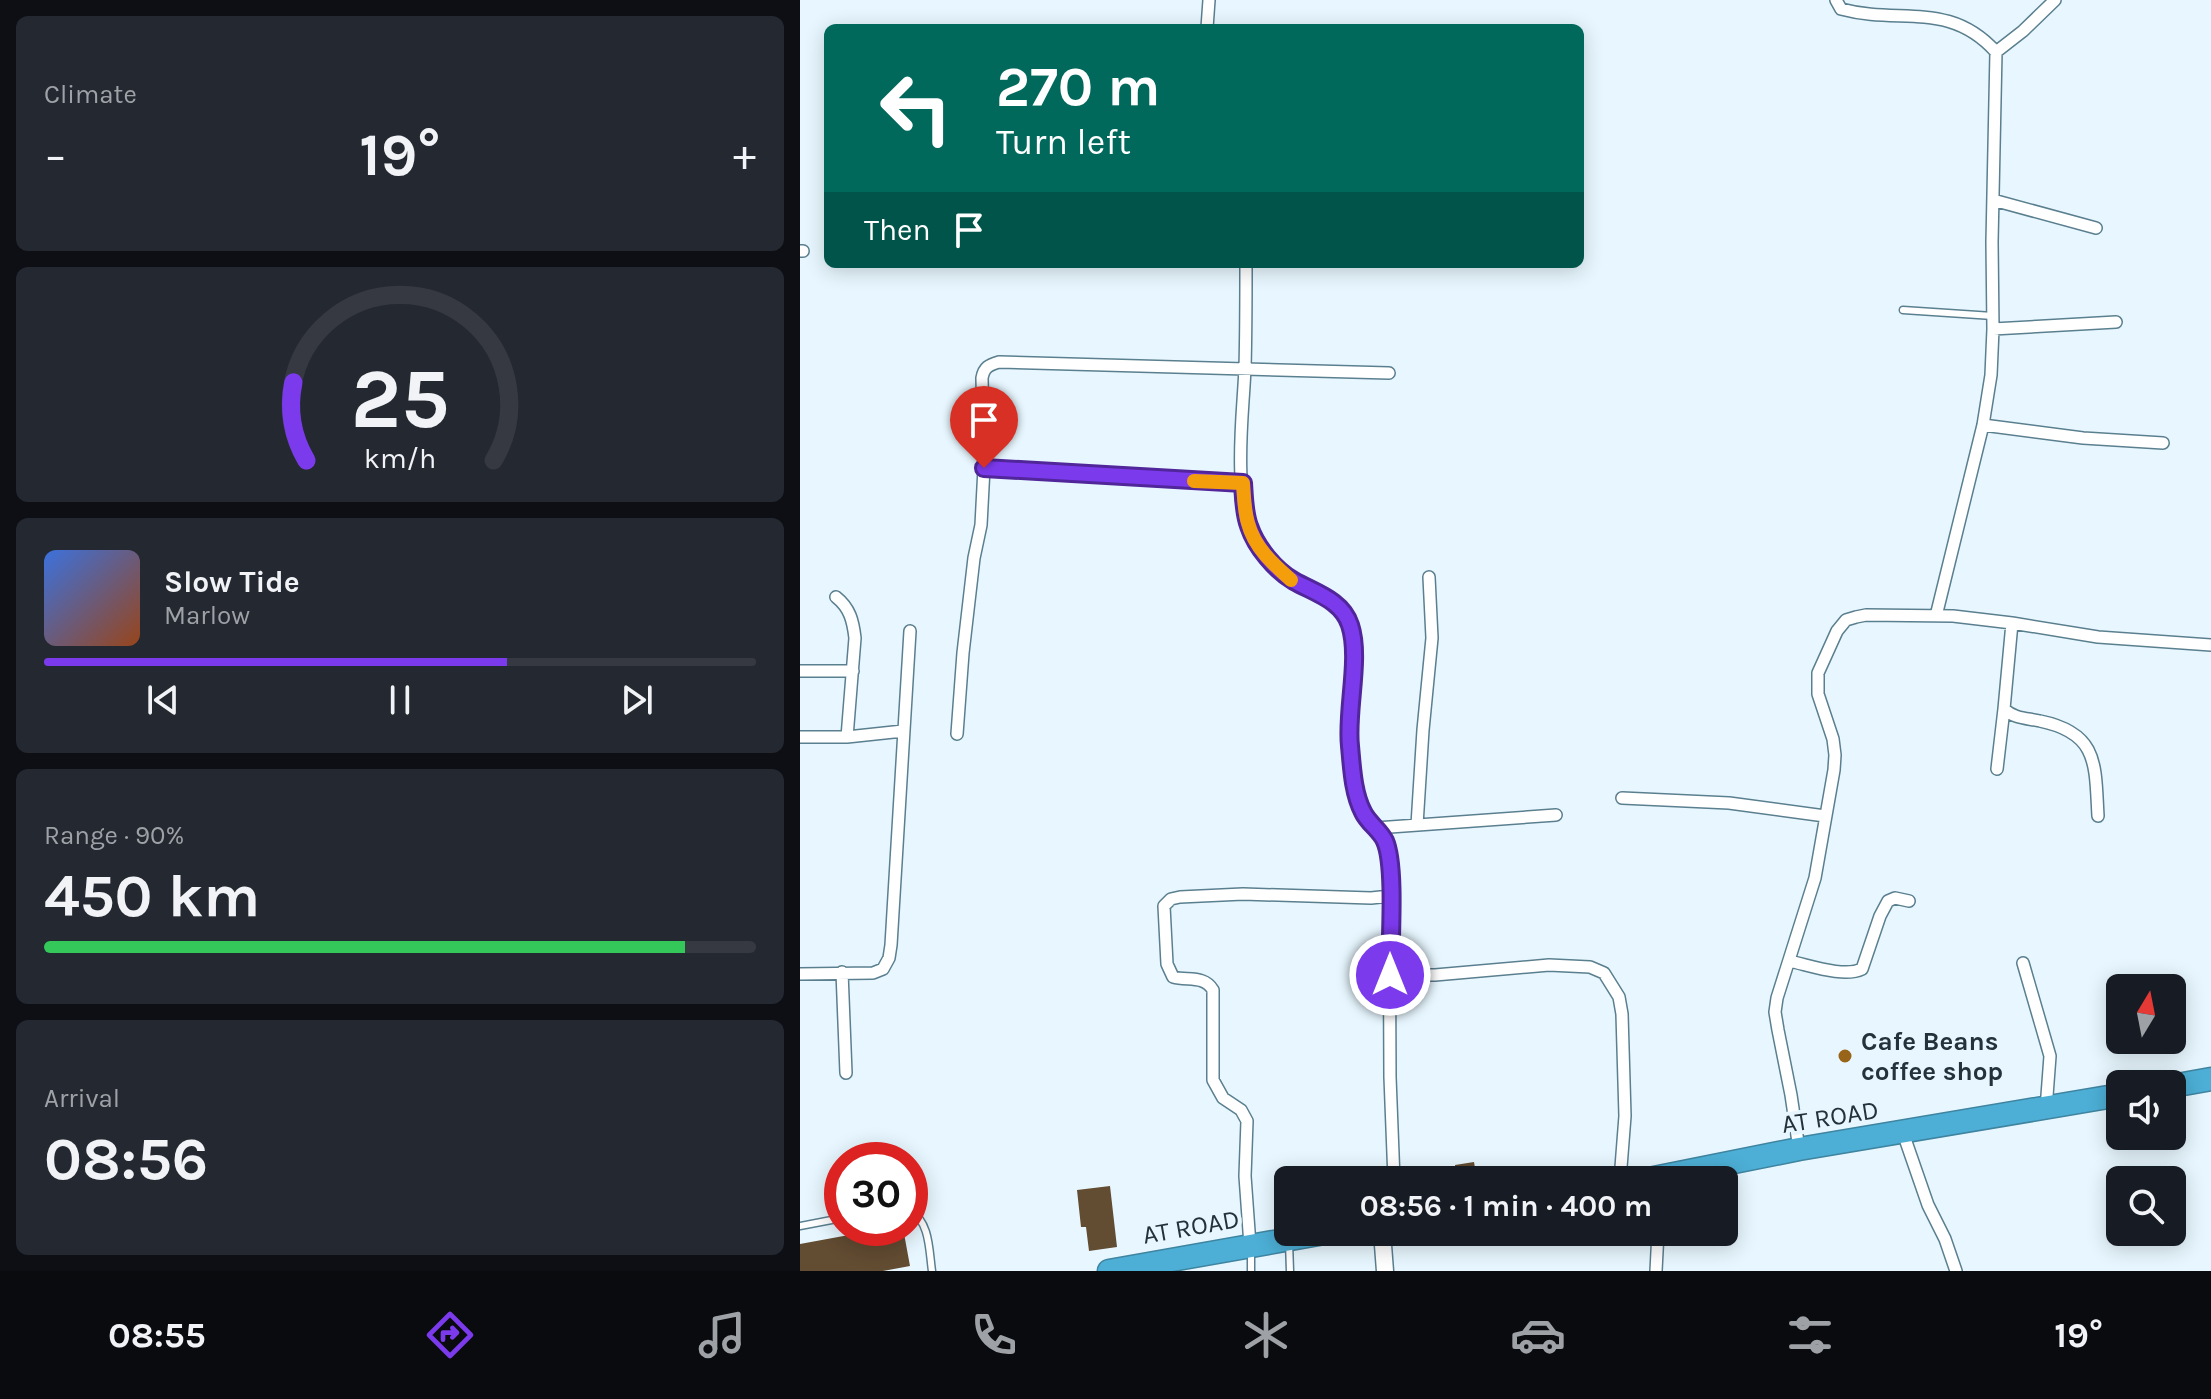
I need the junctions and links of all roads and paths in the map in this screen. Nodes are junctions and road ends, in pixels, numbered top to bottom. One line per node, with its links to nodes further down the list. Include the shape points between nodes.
1 (1209, 0): 4 (street)
2 (1836, 0): 5 (street, via 1841,9 1865,14 1943,18 1971,30)
3 (2055, 0): 5 (street)
4 (1207, 24)
5 (1996, 52): 6 (street)
6 (1993, 200): 7 (street); 10 (street)
7 (2096, 228)
8 (1246, 268): 12 (street)
9 (1903, 310): 10 (lane)
10 (1993, 322): 11 (street); 14 (street)
11 (2116, 322)
12 (1245, 368): 13 (street); 16 (street, via 990,365 982,378); 17 (street)
13 (1389, 373)
14 (1983, 425): 15 (street); 20 (street)
15 (2163, 443)
16 (984, 468): 17 (street); 28 (street)
17 (1243, 483): 37 (street, via 1248,523 1266,557 1291,579 1331,600 1350,624 1354,644 1349,742 1356,793)
18 (1429, 577): 36 (street, via 1432,638)
19 (836, 597): 25 (street, via 846,605 854,626)
20 (1936, 616): 21 (street); 34 (street, via 1866,615 1846,620 1837,631 1818,673 1818,694 1835,755)
21 (2012, 623): 23 (street, via 2098,637); 26 (street)
22 (910, 631): 27 (street)
23 (2211, 645)
24 (800, 671): 25 (street)
25 (853, 671): 30 (street)
26 (2004, 709): 31 (street); 35 (street, via 2080,737 2093,759)
27 (903, 731): 30 (street); 42 (street, via 889,958 873,973)
28 (957, 734)
29 (800, 737): 30 (street)
30 (847, 737)
31 (1997, 769)
32 (1622, 798): 34 (street, via 1729,803)
33 (1556, 815): 36 (street)
34 (1825, 816): 40 (street, via 1815,878)
35 (2098, 816)
36 (1417, 825): 37 (street)
37 (1376, 828): 38 (street, via 1389,861)
38 (1390, 896): 44 (street); 59 (street, via 1243,894 1180,897 1164,906 1169,972 1211,986 1213,1080 1247,1121)
39 (1909, 901): 40 (street, via 1888,901 1862,969 1845,972)
40 (1789, 961): 51 (street, via 1775,1012)
41 (2023, 963): 49 (street, via 2050,1056)
42 (842, 972): 43 (street); 45 (street)
43 (800, 974)
44 (1390, 975): 52 (street); 53 (street, via 1549,965 1604,973 1619,997 1622,1014)
45 (846, 1073)
46 (2211, 1079): 47 (highway)
47 (2186, 1083)
48 (2106, 1098): 49 (highway, AT ROAD)
49 (2046, 1109): 50 (highway, AT ROAD)
50 (1903, 1133): 51 (highway, AT ROAD); 69 (street)
51 (1799, 1149): 54 (highway, AT ROAD)
52 (1393, 1166)
53 (1621, 1166)
54 (1718, 1166)
55 (824, 1221): 56 (lane)
56 (800, 1226)
57 (1274, 1241): 59 (highway, AT ROAD)
58 (928, 1245): 63 (lane)
59 (1250, 1245): 64 (highway, AT ROAD); 65 (lane)
60 (1289, 1246): 66 (lane)
61 (1383, 1246): 67 (street)
62 (1657, 1246): 68 (street)
63 (932, 1271)
64 (1110, 1271)
65 (1251, 1271)
66 (1290, 1271)
67 (1385, 1271)
68 (1656, 1271)
69 (1956, 1271)

